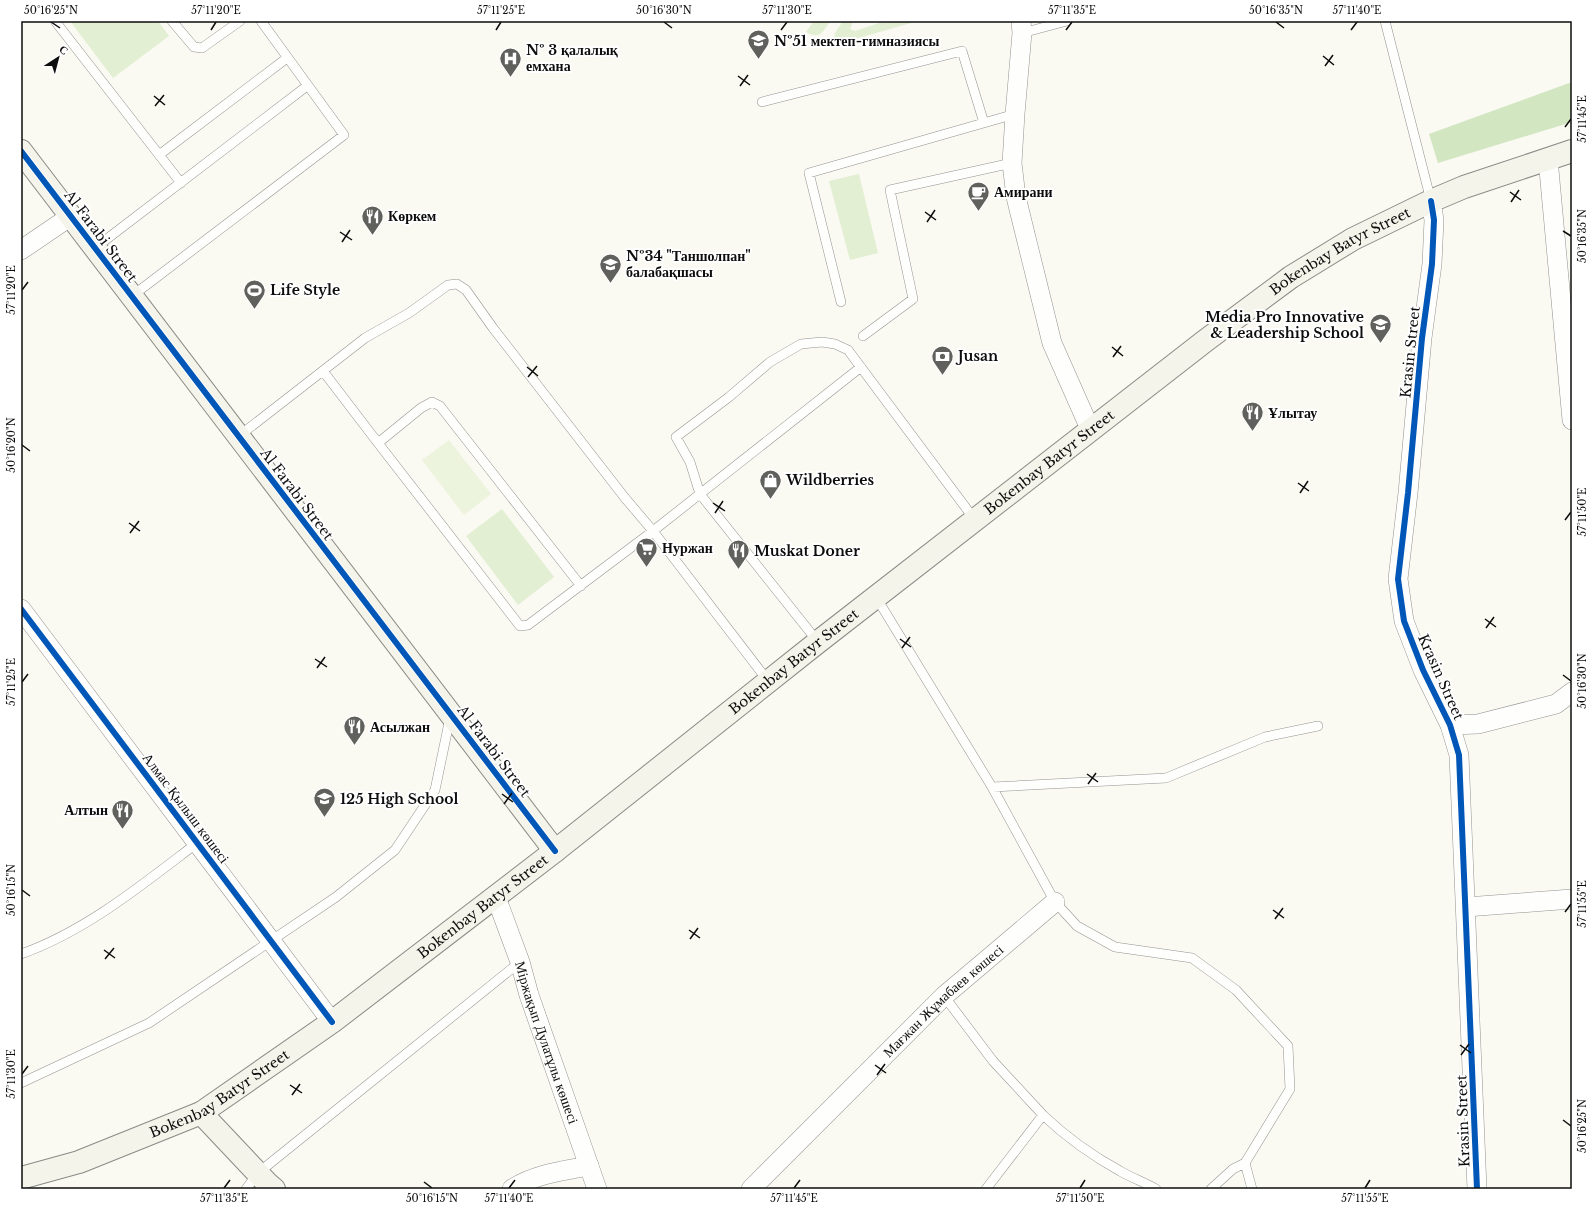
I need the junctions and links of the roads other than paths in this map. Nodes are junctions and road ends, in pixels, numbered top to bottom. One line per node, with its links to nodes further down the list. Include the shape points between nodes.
1 (55, 21): 15 (lane)
2 (172, 21): 3 (lane, via 194,48 202,48)
3 (240, 21)
4 (261, 21): 8 (lane)
5 (1067, 21): 7 (lane)
6 (1385, 21): 19 (lane)
7 (1021, 27): 11 (street)
8 (287, 58): 9 (lane); 15 (lane)
9 (307, 86): 18 (lane); 23 (lane, via 344,135)
10 (762, 102): 12 (lane, via 962,51)
11 (1015, 114): 12 (lane); 17 (street)
12 (984, 123): 24 (lane, via 809,173)
13 (21, 150): 20 (main road, Al Farabi Street)
14 (1572, 151): 16 (main road, Bokenbay Batyr Street)
15 (159, 155): 18 (lane)
16 (1548, 159): 19 (main road, Bokenbay Batyr Street, via 1464,187); 28 (street)
17 (1012, 163): 25 (lane, via 890,190 913,299); 29 (street, via 1016,197 1052,343)
18 (181, 183): 21 (lane)
19 (1431, 201): 29 (main road, Bokenbay Batyr Street, via 1353,239 1291,277); 42 (street, Krasin Street, via 1434,220 1432,264 1422,338 1398,579 1404,622 1423,670)
20 (71, 216): 21 (main road, Al Farabi Street); 22 (street)
21 (95, 248): 23 (main road, Al Farabi Street)
22 (21, 250)
23 (132, 296): 30 (main road, Al Farabi Street)
24 (841, 302)
25 (863, 336)
26 (861, 367): 32 (lane); 32 (lane, via 848,350 822,342 801,344 770,362 676,437 690,462); 33 (lane)
27 (323, 371): 30 (lane); 31 (lane); 34 (lane, via 365,338 409,313 448,286 457,284 466,290)
28 (1572, 420)
29 (1091, 431): 33 (main road, Bokenbay Batyr Street)
30 (239, 436): 41 (main road, Al Farabi Street)
31 (378, 443): 35 (lane, via 520,626 528,625); 35 (lane, via 421,408 432,402 440,406)
32 (700, 494): 34 (lane); 38 (lane)
33 (975, 520): 36 (main road, Bokenbay Batyr Street)
34 (653, 531): 35 (lane); 39 (lane)
35 (580, 586)
36 (876, 597): 38 (main road, Bokenbay Batyr Street); 44 (lane)
37 (21, 609): 45 (street, Алмас Қылыш көшесі)
38 (818, 642): 39 (main road, Bokenbay Batyr Street)
39 (768, 681): 46 (main road, Bokenbay Batyr Street)
40 (1572, 692): 42 (street, via 1556,704 1478,724)
41 (451, 715): 46 (main road, Al Farabi Street); 51 (lane, via 435,790 395,850 336,897)
42 (1450, 725): 50 (street, Krasin Street, via 1459,755)
43 (1318, 726): 44 (lane, via 1265,737 1166,778)
44 (992, 787): 49 (lane)
45 (197, 843): 51 (street, Алмас Қылыш көшесі); 52 (lane, via 122,900 46,945)
46 (555, 851): 47 (main road, Bokenbay Batyr Street)
47 (496, 897): 53 (street, Міржақып Дулатұлы көшесі); 55 (main road, Bokenbay Batyr Street)
48 (1572, 899): 50 (street)
49 (1055, 902): 54 (street, Мағжан Жұмабаев көшесі); 59 (lane, via 1077,926 1115,947 1192,958 1236,990 1288,1046 1290,1089)
50 (1466, 907): 71 (street, Krasin Street)
51 (271, 942): 55 (street, Алмас Қылыш көшесі); 56 (lane, via 149,1023)
52 (21, 954)
53 (520, 962): 60 (street, Міржақып Дулатұлы көшесі, via 529,995); 62 (lane)
54 (944, 996): 58 (lane, via 993,1061); 66 (street, Мағжан Жұмабаев көшесі)
55 (332, 1022): 57 (main road, Bokenbay Batyr Street)
56 (21, 1084)
57 (201, 1113): 61 (main road, Bokenbay Batyr Street, via 79,1162); 62 (main road)
58 (1043, 1115): 67 (lane); 68 (lane, via 1066,1137 1086,1151)
59 (1245, 1163): 69 (lane, via 1233,1169); 70 (lane)
60 (589, 1166): 64 (street, via 524,1181); 65 (street, Міржақып Дулатұлы көшесі)
61 (21, 1178)
62 (252, 1181): 63 (main road)
63 (274, 1189)
64 (512, 1189)
65 (597, 1189)
66 (751, 1189)
67 (986, 1189)
68 (1156, 1189)
69 (1211, 1189)
70 (1252, 1189)
71 (1477, 1189)

